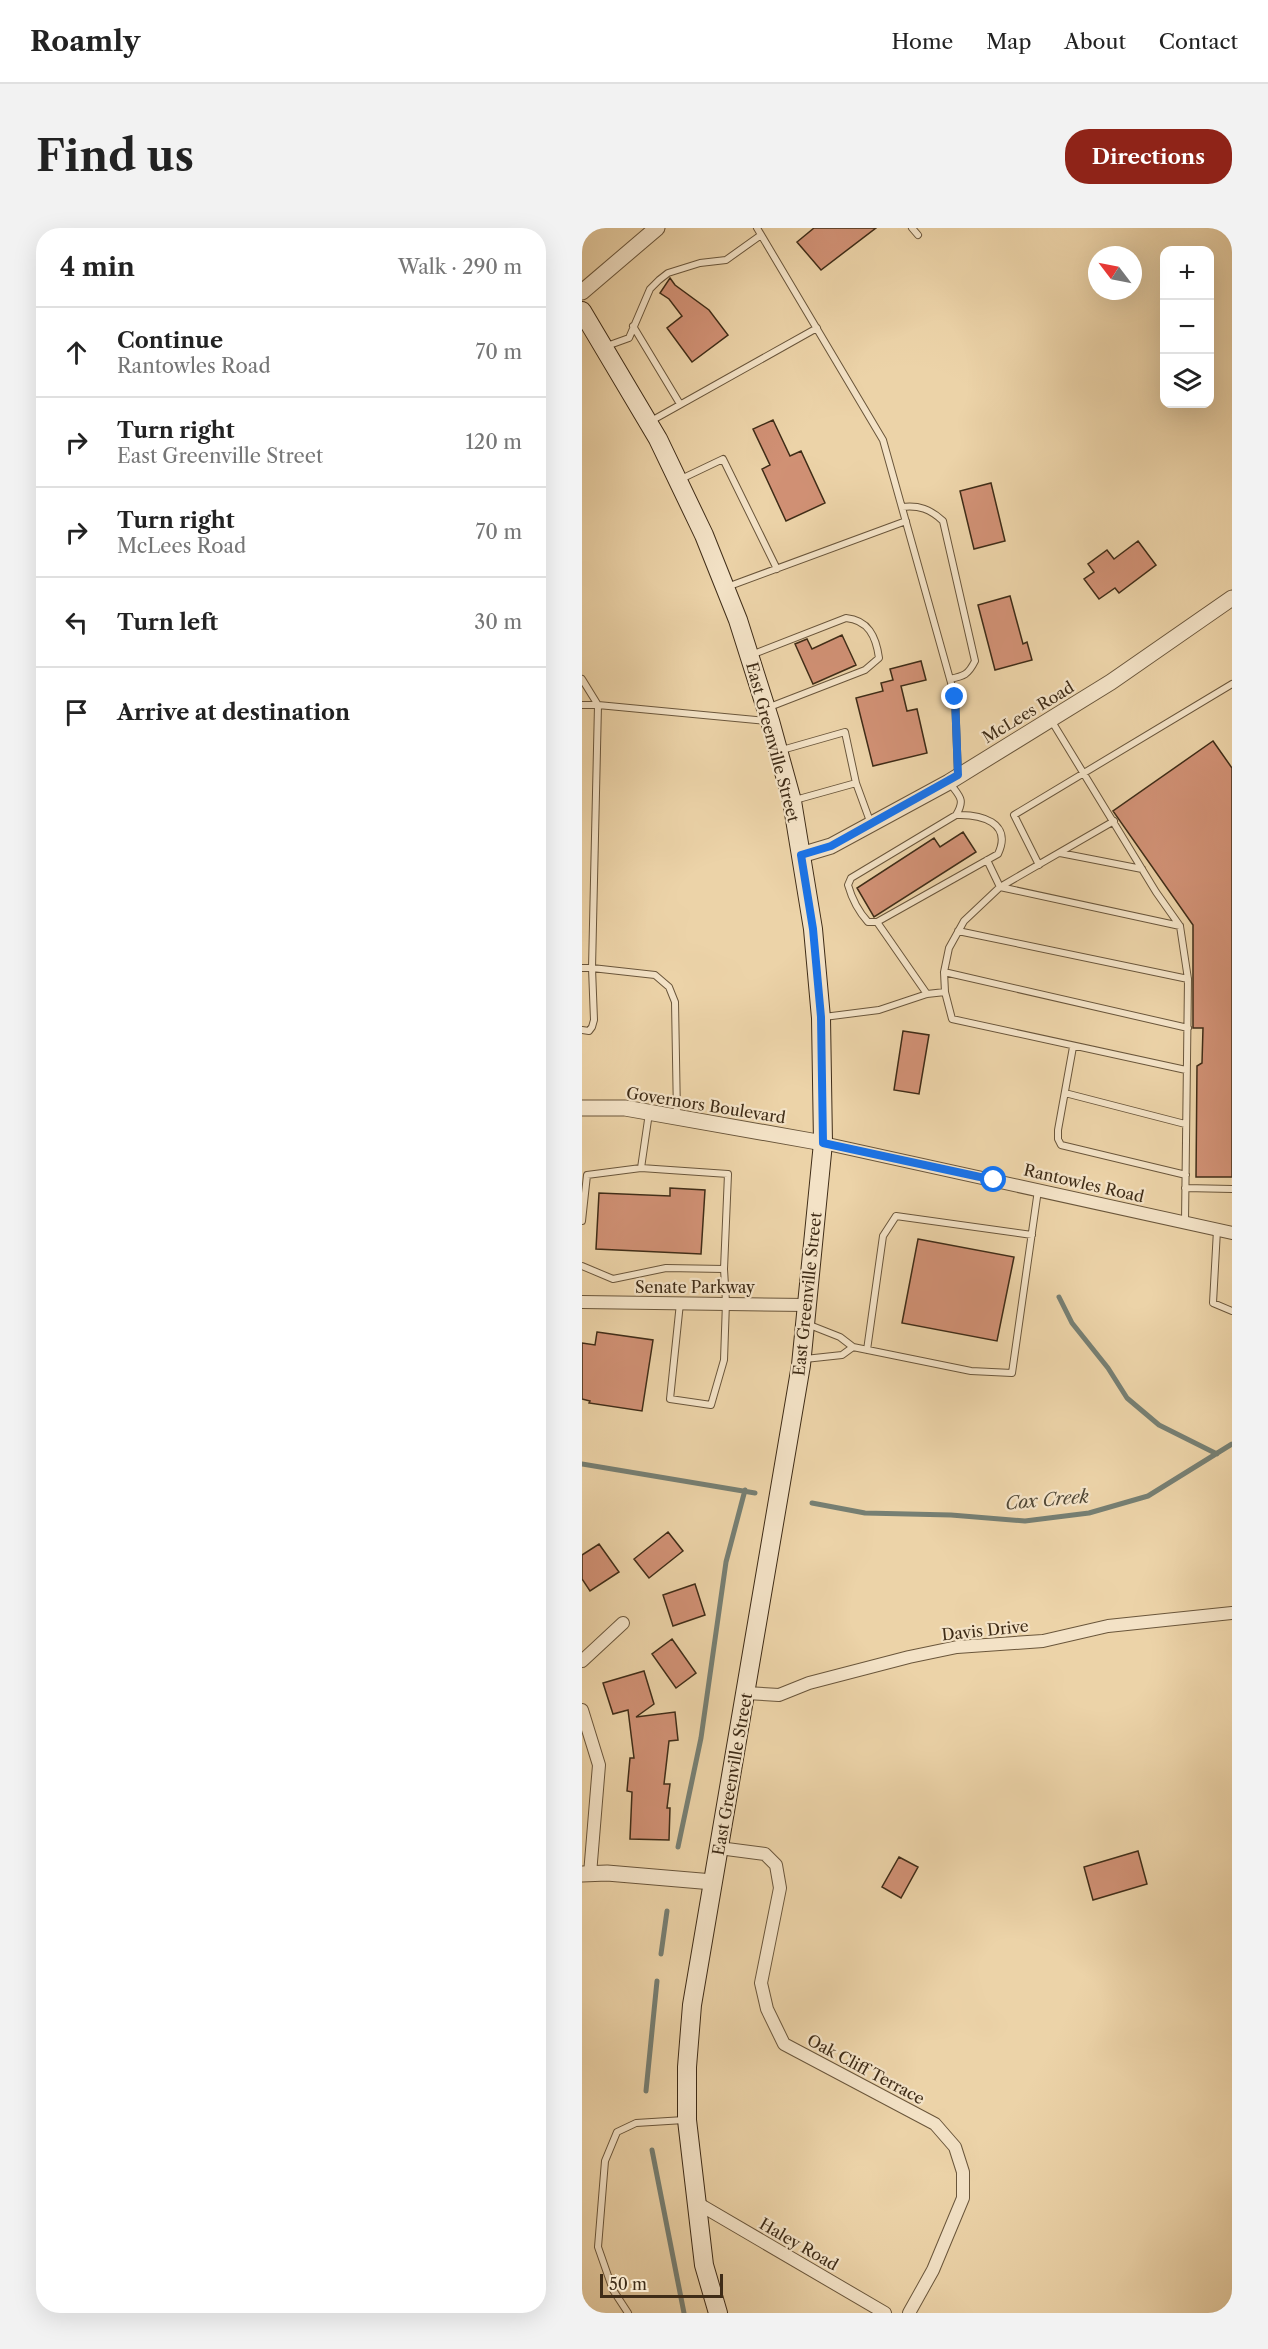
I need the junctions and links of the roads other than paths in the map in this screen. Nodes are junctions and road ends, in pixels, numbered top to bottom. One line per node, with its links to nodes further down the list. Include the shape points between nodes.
1 (657, 228): 6 (street)
2 (757, 228): 4 (lane)
3 (912, 228): 5 (lane)
4 (761, 235): 8 (lane, via 726,260 668,273 650,289); 9 (lane)
5 (918, 235)
6 (582, 292)
7 (582, 311): 10 (main road, East Greenville Street)
8 (633, 326): 10 (lane, via 629,338); 11 (lane)
9 (817, 328): 11 (lane); 14 (lane, via 883,440)
10 (604, 347): 12 (main road, East Greenville Street)
11 (680, 404): 12 (lane)
12 (648, 423): 13 (main road, East Greenville Street)
13 (677, 480): 16 (lane, via 723,459); 17 (main road, East Greenville Street)
14 (902, 507): 15 (lane); 21 (lane, via 918,506 933,511 943,521 975,661 964,676)
15 (906, 522): 16 (lane); 21 (lane)
16 (777, 569): 17 (lane)
17 (726, 587): 19 (main road, East Greenville Street)
18 (1232, 598): 26 (street, McLees Road)
19 (749, 656): 25 (main road, East Greenville Street); 25 (lane, via 846,618 867,626 878,652 879,658 865,670)
20 (582, 679): 24 (lane)
21 (950, 679): 29 (lane, via 955,697)
22 (1232, 684): 28 (lane)
23 (582, 705): 24 (lane)
24 (598, 705): 25 (lane); 45 (lane)
25 (768, 715): 27 (main road, East Greenville Street)
26 (1051, 720): 28 (lane); 29 (street, McLees Road)
27 (778, 751): 30 (lane, via 845,732); 31 (main road, East Greenville Street)
28 (1084, 772): 33 (lane); 38 (lane, via 1014,815)
29 (953, 778): 32 (lane, via 962,805); 34 (street, McLees Road)
30 (856, 783): 31 (lane); 34 (lane)
31 (792, 801): 36 (main road, East Greenville Street)
32 (956, 815): 37 (lane, via 974,814 997,826 1002,845 998,854); 41 (lane, via 851,878 848,885 859,911 868,922)
33 (1114, 821): 35 (lane); 39 (lane)
34 (871, 825): 36 (street, McLees Road, via 831,846)
35 (1059, 853): 38 (lane); 39 (lane)
36 (801, 855): 50 (main road, East Greenville Street)
37 (987, 860): 40 (lane); 41 (lane)
38 (1040, 865): 40 (lane)
39 (1143, 869): 42 (lane)
40 (999, 887): 42 (lane); 43 (lane)
41 (877, 922): 49 (lane)
42 (1180, 926): 47 (lane)
43 (958, 931): 46 (lane, via 949,948); 47 (lane)
44 (582, 968): 45 (lane)
45 (592, 968): 52 (lane, via 594,1020 589,1031); 58 (lane, via 655,975 669,987 675,1002)
46 (944, 972): 48 (lane); 51 (lane)
47 (1188, 979): 51 (lane)
48 (945, 992): 49 (lane); 53 (lane, via 952,1019)
49 (927, 994): 50 (lane, via 879,1010)
50 (821, 1017): 60 (main road, East Greenville Street)
51 (1188, 1028): 54 (lane)
52 (582, 1030)
53 (1073, 1047): 54 (lane); 55 (lane)
54 (1186, 1070): 59 (lane)
55 (1065, 1093): 59 (lane); 62 (lane, via 1058,1130 1061,1145)
56 (582, 1108): 57 (street, Governors Boulevard, via 625,1108)
57 (649, 1113): 58 (street, Governors Boulevard); 61 (lane)
58 (677, 1117): 60 (street, Governors Boulevard)
59 (1185, 1124): 62 (lane)
60 (823, 1143): 65 (street, Rantowles Road); 77 (main road, East Greenville Street)
61 (641, 1168): 66 (lane, via 587,1175); 72 (lane, via 728,1174)
62 (1186, 1175): 63 (lane)
63 (1185, 1188): 64 (lane); 67 (lane)
64 (1232, 1189)
65 (1038, 1190): 67 (street, Rantowles Road); 70 (lane)
66 (582, 1221)
67 (1185, 1223): 68 (street, Rantowles Road)
68 (1217, 1230): 69 (street, Rantowles Road); 76 (lane, via 1213,1303)
69 (1232, 1233)
70 (1032, 1235): 79 (lane, via 897,1216 884,1236); 79 (lane, via 1012,1373 971,1371)
71 (582, 1266): 72 (lane, via 613,1279 666,1268)
72 (724, 1269): 74 (lane)
73 (582, 1302): 75 (street, Senate Parkway)
74 (726, 1302): 75 (street, Senate Parkway); 75 (lane, via 724,1360 711,1405 670,1399); 77 (street, Senate Parkway)
75 (680, 1303)
76 (1232, 1311)
77 (806, 1314): 78 (lane); 80 (main road, East Greenville Street)
78 (854, 1347): 79 (lane); 80 (lane, via 842,1354)
79 (867, 1350)
80 (801, 1360): 84 (main road, East Greenville Street)
81 (1232, 1613): 84 (street, Davis Drive, via 1108,1626 1043,1641 957,1647 820,1680 779,1695)
82 (623, 1623): 83 (street)
83 (582, 1661)
84 (746, 1693): 86 (main road, East Greenville Street)
85 (582, 1710): 87 (street, via 599,1766)
86 (719, 1848): 88 (main road, East Greenville Street); 94 (street, Oak Cliff Terrace, via 765,1854 776,1865 780,1888 762,1983 766,2009 784,2044 935,2124 955,2147 963,2172 963,2198 933,2270)
87 (586, 1874): 88 (street)
88 (713, 1882): 89 (main road, East Greenville Street, via 693,2005)
89 (687, 2120): 90 (main road, East Greenville Street); 91 (lane, via 636,2123 617,2132 605,2161 598,2247 613,2290)
90 (697, 2203): 92 (main road, East Greenville Street, via 704,2265); 93 (street, Haley Road)
91 (628, 2313)
92 (718, 2313)
93 (885, 2313)
94 (909, 2313)

